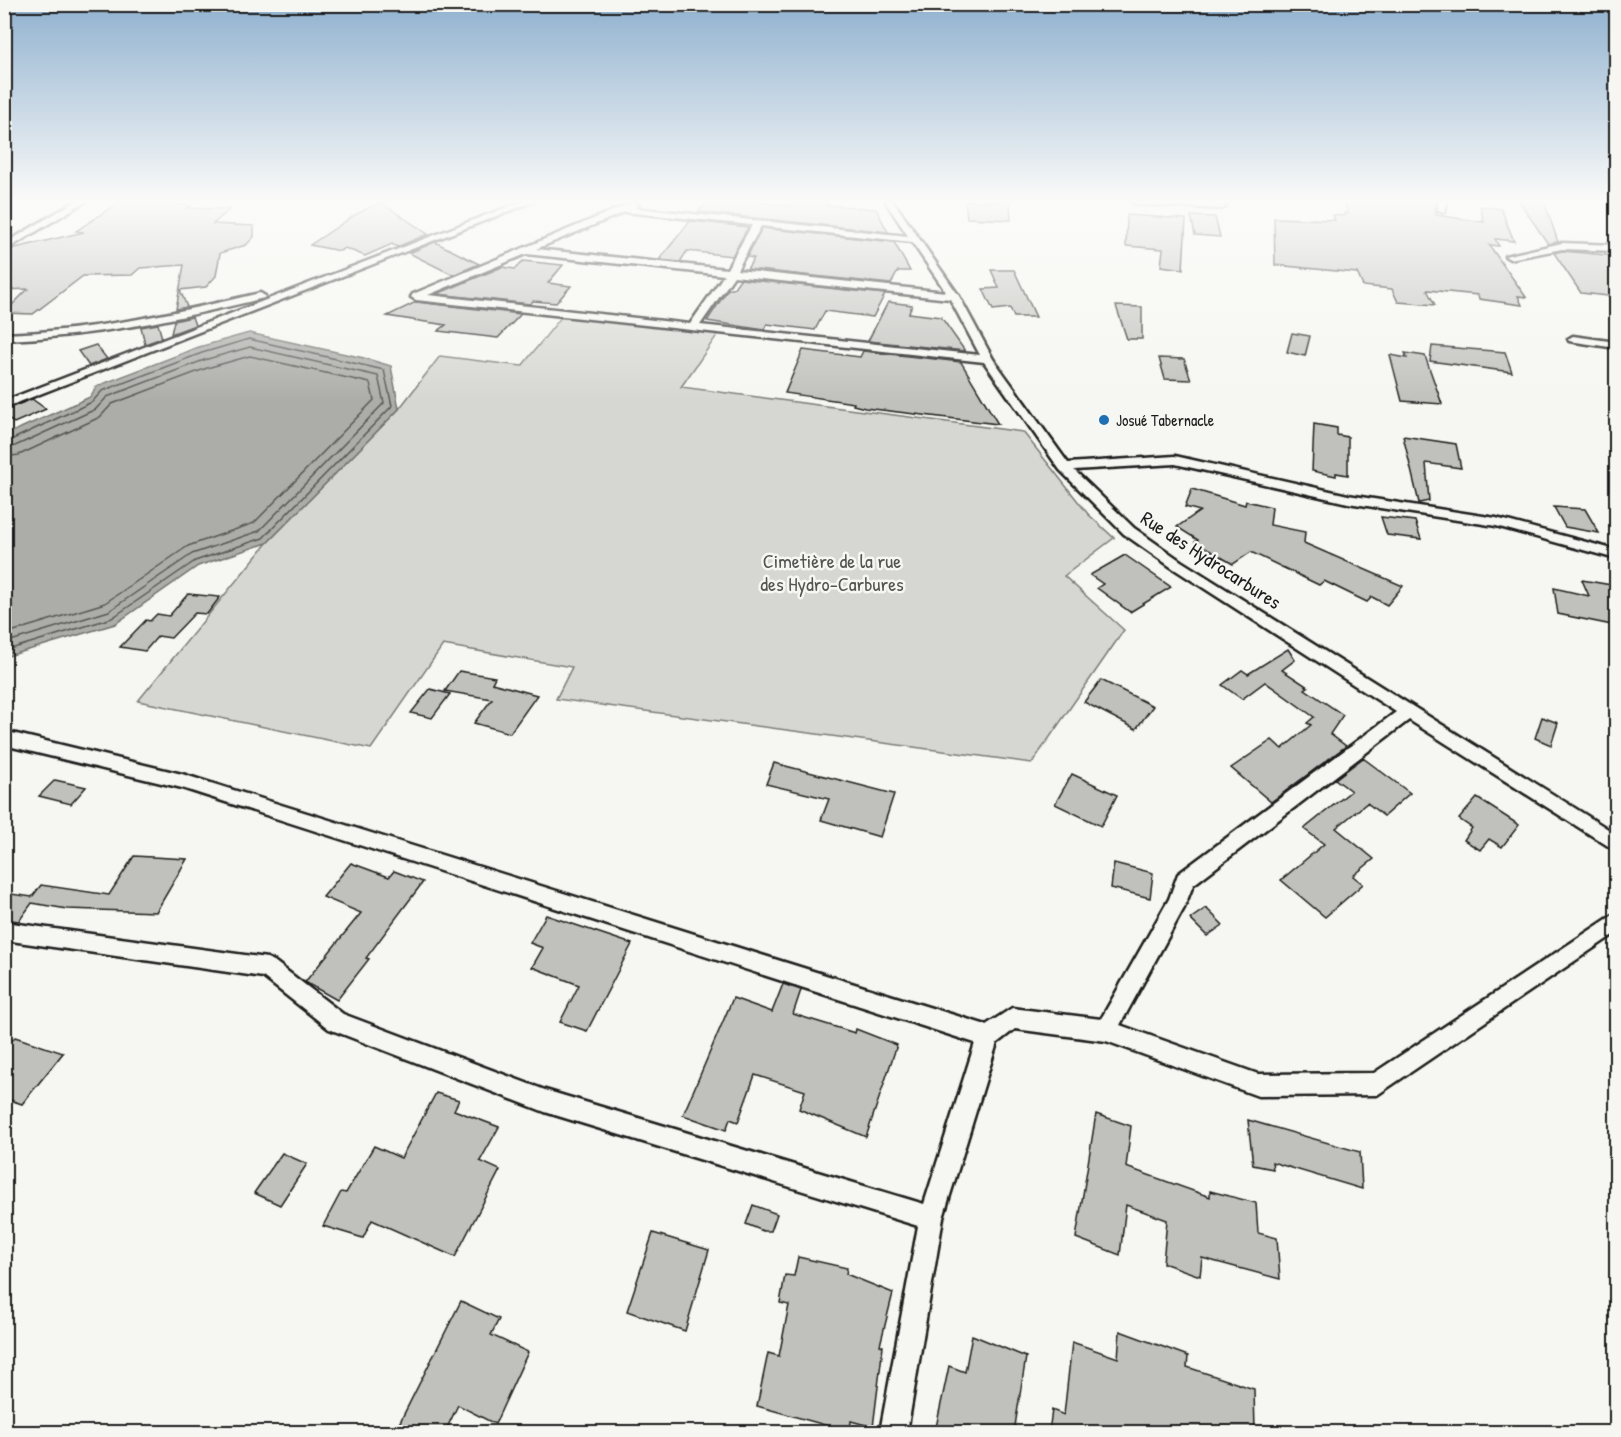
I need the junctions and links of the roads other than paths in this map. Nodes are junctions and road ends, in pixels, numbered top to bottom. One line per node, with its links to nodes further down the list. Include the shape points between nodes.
1 (353, 268): 6 (street)
2 (485, 268): 8 (street, via 416,297)
3 (702, 268): 5 (street)
4 (934, 268): 7 (street, Rue des Hydrocarbures)
5 (732, 271): 7 (street); 8 (street)
6 (316, 282): 9 (street, via 92,332); 13 (street)
7 (954, 296): 12 (street, Rue des Hydrocarbures)
8 (693, 327): 12 (street)
9 (4, 337)
10 (1573, 339): 11 (street)
11 (1617, 345)
12 (988, 360): 14 (street, Rue des Hydrocarbures)
13 (4, 405)
14 (1064, 467): 15 (street, via 1175,460 1348,499 1496,522); 16 (street, Rue des Hydrocarbures, via 1129,531)
15 (1617, 554)
16 (1409, 711): 18 (street, Rue des Hydrocarbures); 21 (street, via 1185,880 1177,902)
17 (4, 738): 22 (street, via 182,781)
18 (1617, 843)
19 (1617, 922): 21 (street, via 1377,1084 1258,1085)
20 (4, 931): 23 (street, via 267,968 336,1022 523,1093)
21 (1106, 1030): 22 (street, via 1012,1018)
22 (988, 1036): 23 (street)
23 (932, 1218): 24 (street)
24 (894, 1432)

